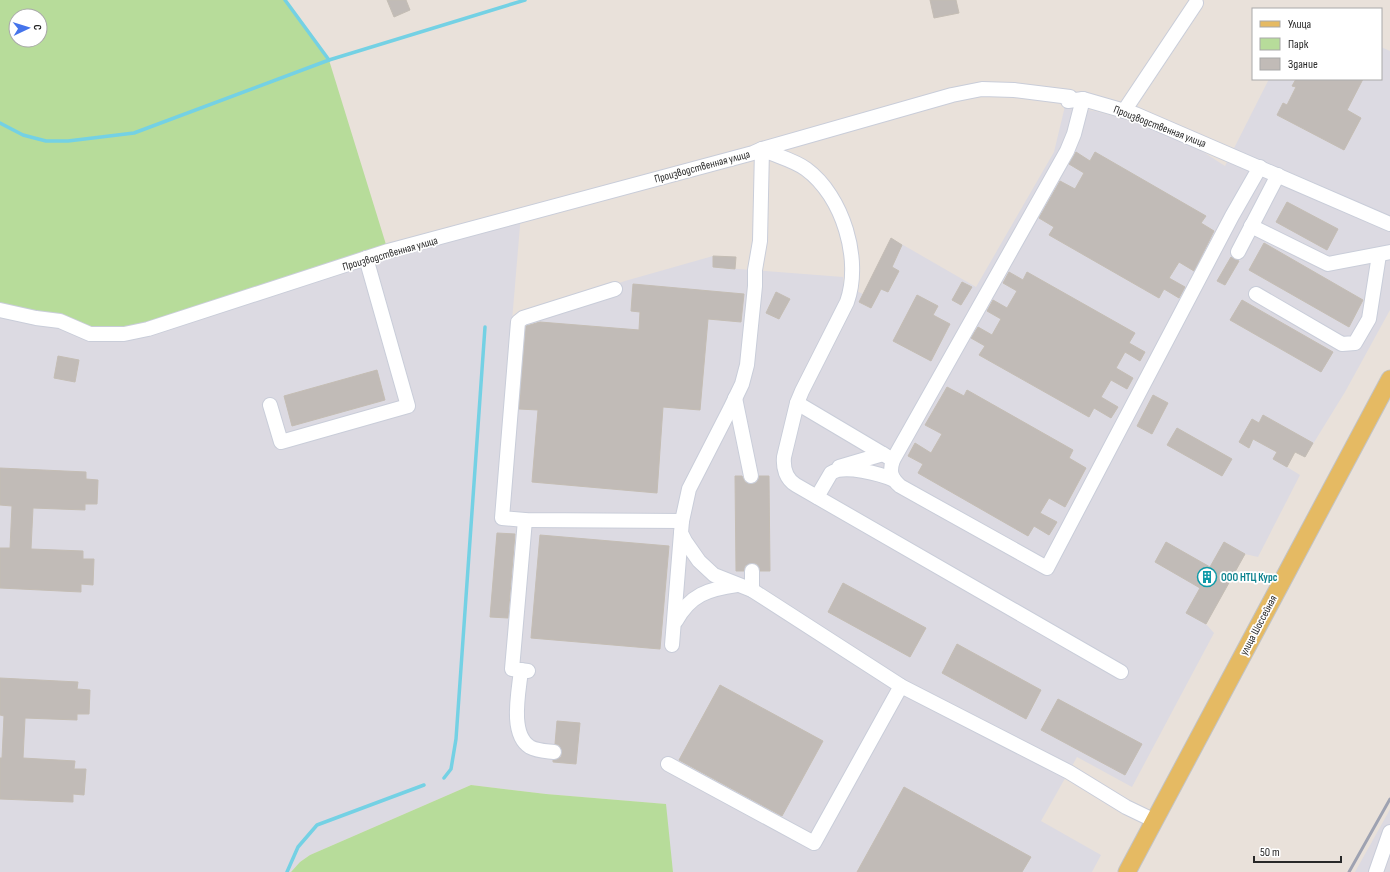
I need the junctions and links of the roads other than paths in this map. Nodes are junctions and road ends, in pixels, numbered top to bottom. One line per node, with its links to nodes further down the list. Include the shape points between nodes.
1 (1196, 3): 3 (street)
2 (1083, 99): 3 (street, Производственная улица); 4 (street, Производственная улица, via 1068,101 1070,97 1044,93 982,89); 19 (street, via 1067,152)
3 (1124, 110): 5 (street, Производственная улица)
4 (762, 148): 11 (street, Производственная улица, via 753,153); 16 (street, via 760,241 755,270 750,350 745,375); 17 (street, via 795,162 817,178 839,207 848,240 851,269 849,297)
5 (1260, 167): 6 (street, Производственная улица); 22 (street, via 1047,568 900,486)
6 (1278, 175): 7 (street, Производственная улица); 8 (street)
7 (1390, 224)
8 (1251, 226): 9 (street); 10 (street, via 1328,264)
9 (1238, 252)
10 (1385, 254): 13 (street, via 1369,319 1355,343 1342,344)
11 (366, 258): 14 (street, Производственная улица, via 148,329 124,334 90,334 60,321); 18 (street, via 408,406 281,442)
12 (616, 289): 24 (street, via 523,318 518,322 502,518)
13 (1256, 294)
14 (0, 310)
15 (1390, 380): 35 (main road, улица Шоссейная)
16 (735, 398): 21 (street); 25 (street, via 689,489)
17 (797, 403): 19 (street); 23 (street, via 784,452 785,470 793,484)
18 (270, 404)
19 (888, 457): 20 (street, via 849,463); 22 (street)
20 (833, 472): 22 (street, via 869,472); 23 (street)
21 (751, 476)
22 (894, 480)
23 (817, 498): 31 (street)
24 (525, 520): 25 (street); 33 (street, via 512,670 524,671 517,714 519,733 523,741 530,746)
25 (681, 527): 27 (street, via 706,568 714,575); 29 (street)
26 (752, 571): 28 (street)
27 (737, 585): 28 (street); 29 (street, via 715,589 694,598 682,609)
28 (752, 590): 32 (street)
29 (673, 626): 30 (street)
30 (672, 645)
31 (1121, 672)
32 (901, 686): 34 (street, via 814,843); 35 (street, via 1068,772)
33 (554, 752)
34 (668, 764)
35 (1153, 820): 37 (main road, улица Шоссейная)
36 (1390, 832): 38 (street)
37 (1130, 871)
38 (1376, 872)

